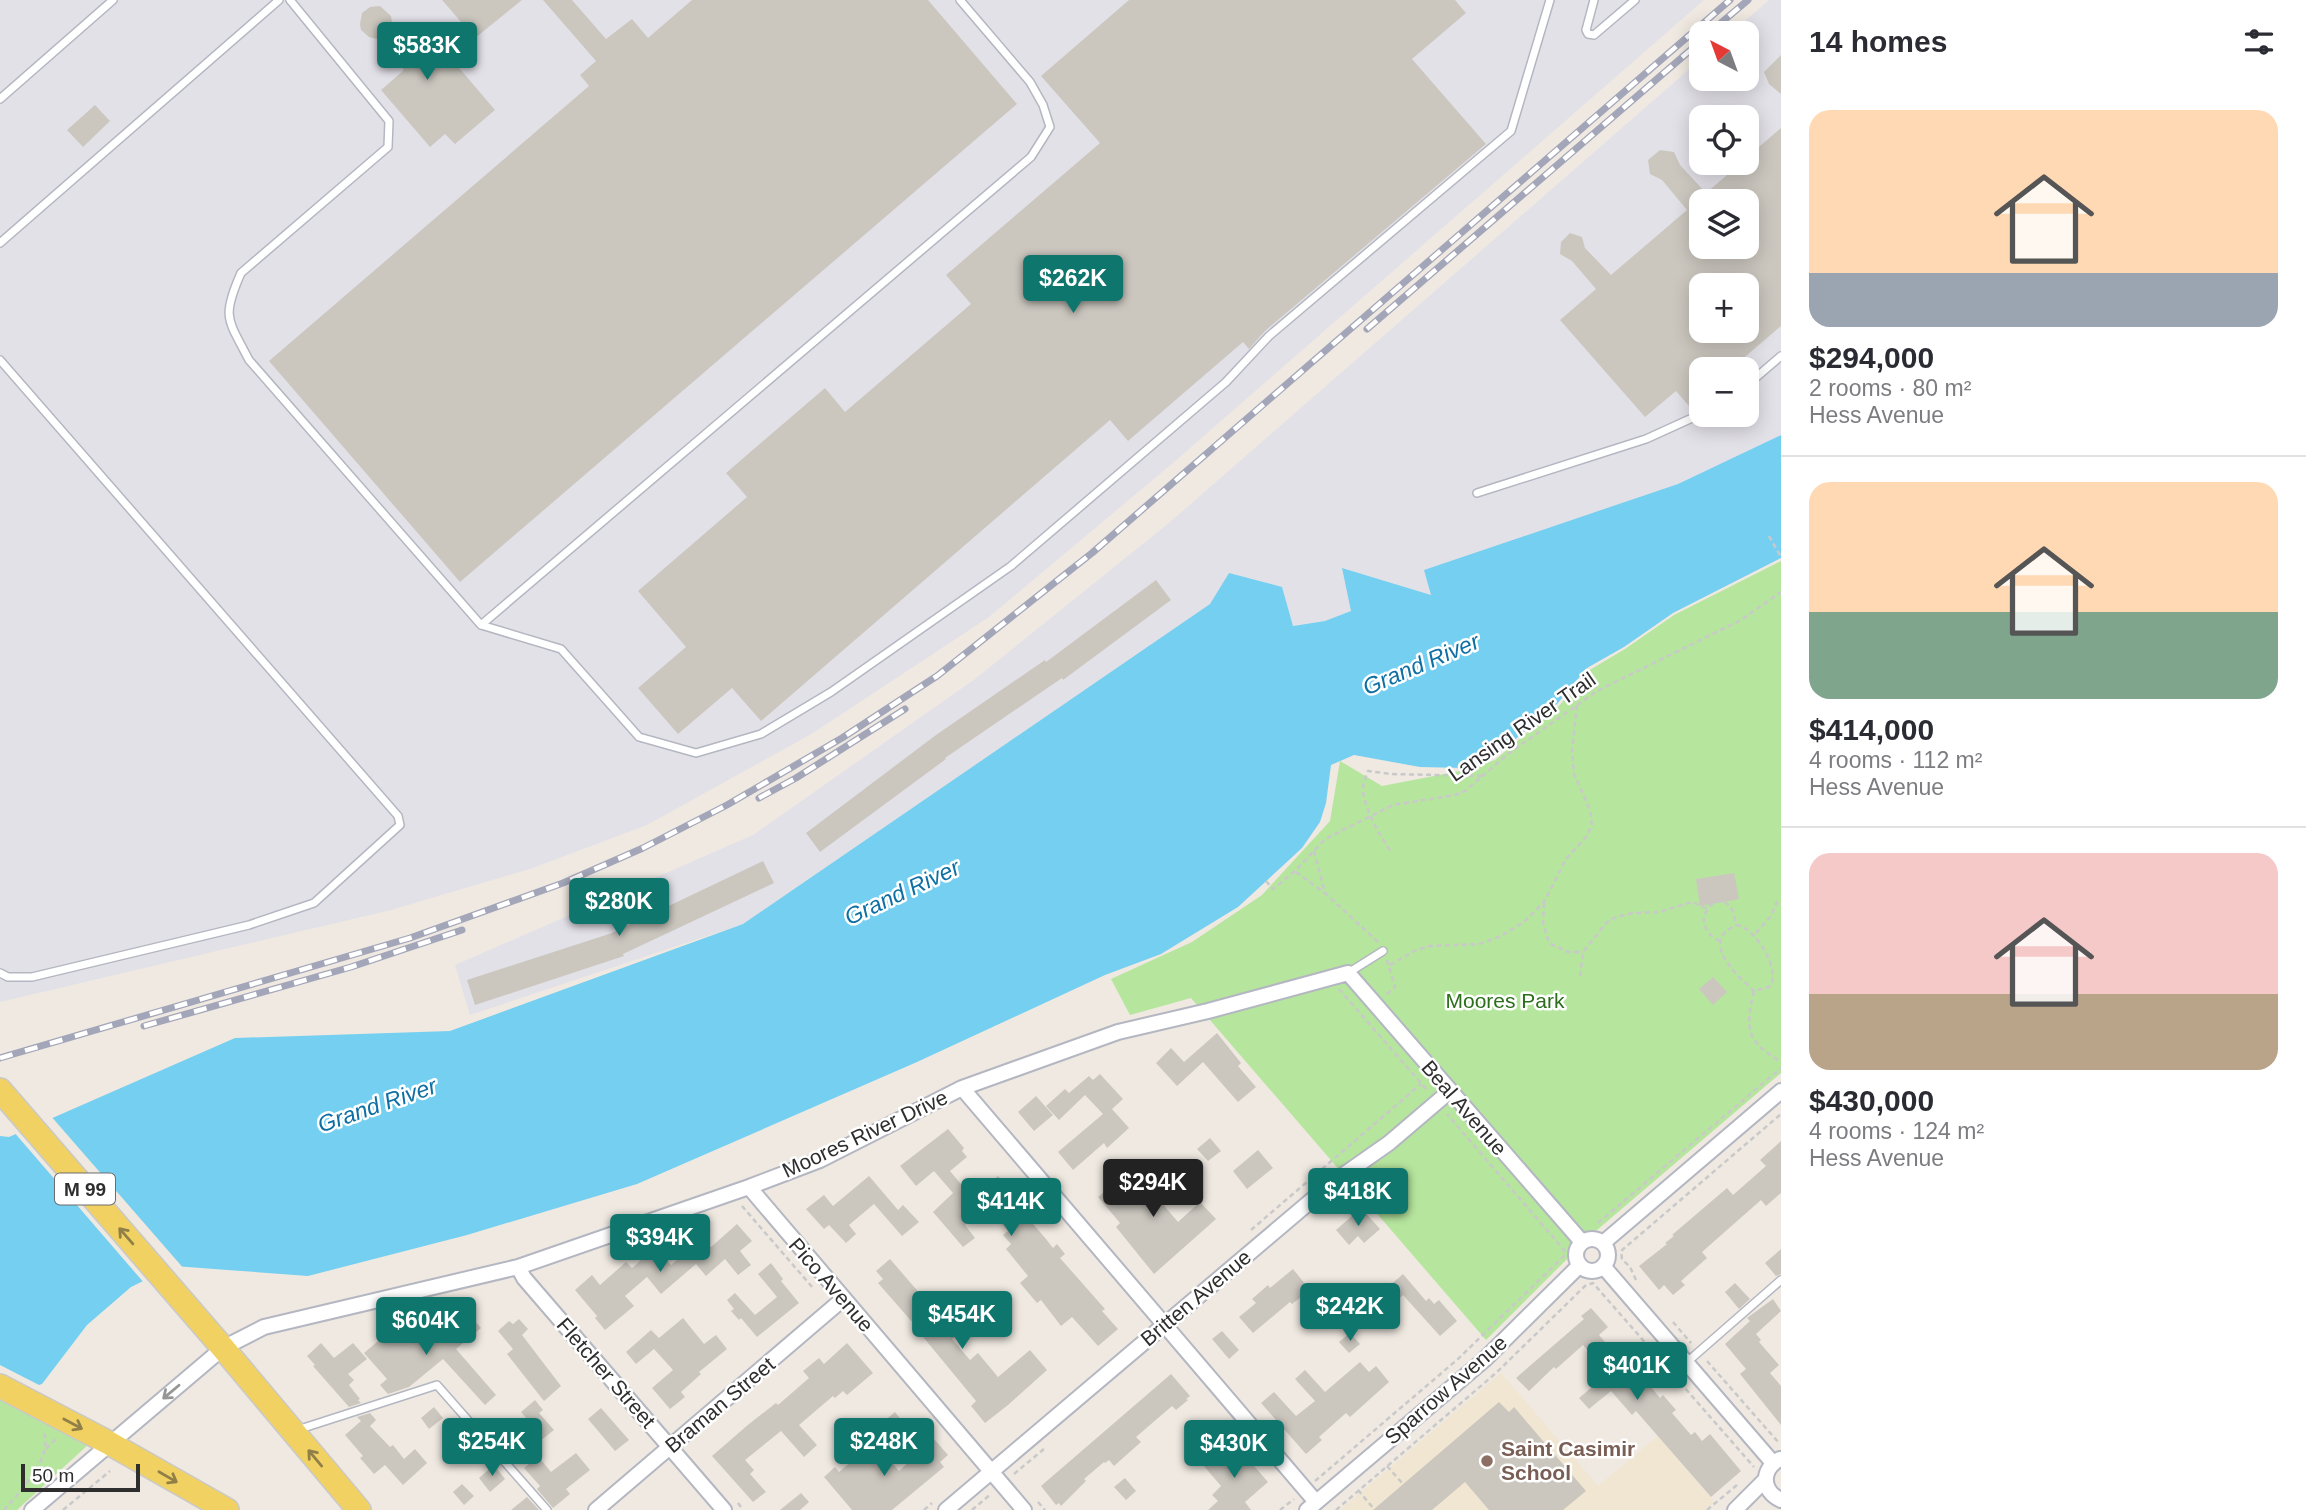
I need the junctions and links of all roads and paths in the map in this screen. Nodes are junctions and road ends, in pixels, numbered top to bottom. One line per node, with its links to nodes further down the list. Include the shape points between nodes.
1 (113, 0): 8 (lane)
2 (279, 0): 9 (lane)
3 (290, 0): 18 (lane, via 389,121 388,147 241,273 227,317 249,360)
4 (960, 0): 18 (lane, via 1030,82 1043,105 1050,127 1031,157)
5 (1550, 0): 18 (lane, via 1511,131 1269,336 1226,382 1011,566 831,692 761,734 696,753 639,737 561,649)
6 (1594, 0): 7 (lane, via 1586,30 1594,35)
7 (1635, 0)
8 (0, 99)
9 (0, 243)
10 (1781, 356): 12 (lane)
11 (0, 360): 40 (lane, via 398,816 400,825 314,903 249,925 32,977)
12 (1759, 375)
13 (1689, 419): 14 (lane, via 1646,439)
14 (1477, 493)
15 (1769, 536): 16 (path)
16 (1781, 557)
17 (1781, 592): 20 (path, Lansing River Trail, via 1741,620)
18 (481, 625)
19 (1587, 668): 20 (path)
20 (1597, 691): 21 (path, Lansing River Trail)
21 (1577, 704): 22 (path, Lansing River Trail); 30 (path, via 1574,774 1592,824 1566,859)
22 (1483, 776): 23 (path, Lansing River Trail, via 1455,795 1393,805); 23 (path, via 1368,771 1363,788)
23 (1370, 815): 24 (path); 25 (path, Lansing River Trail, via 1325,839)
24 (1390, 850)
25 (1314, 851): 26 (path, Lansing River Trail); 28 (path)
26 (1295, 871): 27 (path, via 1273,889); 28 (path)
27 (1266, 881)
28 (1325, 893): 35 (path, via 1376,937)
29 (1781, 900): 33 (path)
30 (1544, 902): 36 (path, via 1542,923 1549,943 1567,952); 38 (path, via 1524,922 1499,937 1479,944 1430,946)
31 (1708, 909): 32 (path, via 1723,902 1731,908); 34 (path, via 1703,917 1706,932); 36 (path, via 1692,902 1616,917)
32 (1736, 925): 33 (path); 34 (path)
33 (1755, 933): 37 (path)
34 (1720, 941): 43 (path, via 1722,954)
35 (1383, 951): 38 (path); 41 (lane)
36 (1583, 952): 42 (path)
37 (1774, 957)
38 (1390, 965): 44 (path, via 1395,987)
39 (1778, 972): 43 (path, via 1770,986)
40 (0, 973)
41 (1341, 975): 44 (street, Beal Avenue); 47 (street, Moores River Drive, via 1118,1032); 51 (path, via 1338,988)
42 (1580, 976)
43 (1754, 991): 45 (path, via 1748,1015 1750,1033 1762,1051)
44 (1374, 1004): 49 (street, Beal Avenue)
45 (1781, 1062)
46 (1781, 1068): 54 (path)
47 (962, 1088): 53 (street, Moores River Drive, via 820,1160); 65 (street)
48 (0, 1090): 66 (main road, M 99, one-way to 48)
49 (1450, 1091): 51 (street, Britten Avenue); 55 (street, Beal Avenue)
50 (1781, 1091): 56 (street)
51 (1437, 1102): 65 (street, Britten Avenue, via 1332,1183); 83 (path, via 1565,1255 1458,1359)
52 (1781, 1114): 62 (path, via 1621,1251)
53 (749, 1187): 58 (street, Moores River Drive); 63 (street, Pico Avenue)
54 (1598, 1223)
55 (1582, 1242): 56 (street, via 1595,1239); 57 (street, via 1577,1251)
56 (1603, 1243): 59 (street, via 1608,1257)
57 (1580, 1265): 59 (street, via 1594,1270); 86 (street, Sparrow Avenue, via 1484,1360)
58 (518, 1266): 66 (street, Moores River Drive, via 264,1327); 74 (street, Fletcher Street)
59 (1603, 1266): 68 (street)
60 (1781, 1280): 67 (lane)
61 (1593, 1283): 79 (path, via 1756,1469)
62 (1644, 1289)
63 (844, 1299): 74 (street, Braman Street); 78 (street, Pico Avenue)
64 (1671, 1320): 67 (path)
65 (1165, 1325): 78 (street, Britten Avenue); 83 (street)
66 (223, 1348): 71 (main road, M 99); 72 (street, Moores River Drive, one-way to 72)
67 (1699, 1352): 68 (lane); 73 (path)
68 (1686, 1363): 75 (street)
69 (0, 1386): 70 (main road)
70 (37, 1415): 72 (main road, one-way to 72); 88 (path, via 46,1436 45,1451 34,1474)
71 (293, 1431): 92 (main road, M 99, one-way to 71); 93 (lane, via 437,1385)
72 (109, 1443): 89 (street, Moores River Drive); 91 (main road, one-way to 91)
73 (1781, 1446)
74 (670, 1448): 94 (street, Braman Street); 95 (street, Fletcher Street)
75 (1777, 1461): 80 (street)
76 (1386, 1465): 82 (path)
77 (110, 1471): 90 (path)
78 (992, 1472): 96 (street, Britten Avenue); 97 (street, Pico Avenue)
79 (1749, 1475)
80 (1765, 1480): 85 (street, via 1769,1492); 100 (street)
81 (1741, 1481): 99 (path)
82 (1403, 1484)
83 (1306, 1488): 86 (street); 98 (path)
84 (1358, 1490): 87 (path)
85 (1781, 1501): 101 (street)
86 (1312, 1506)
87 (1374, 1509)
88 (4, 1510)
89 (32, 1510)
90 (63, 1510)
91 (227, 1510)
92 (359, 1510)
93 (547, 1510)
94 (596, 1510)
95 (723, 1510)
96 (946, 1510)
97 (1024, 1510)
98 (1280, 1510)
99 (1707, 1510)
100 (1735, 1510)
101 (1772, 1510)

